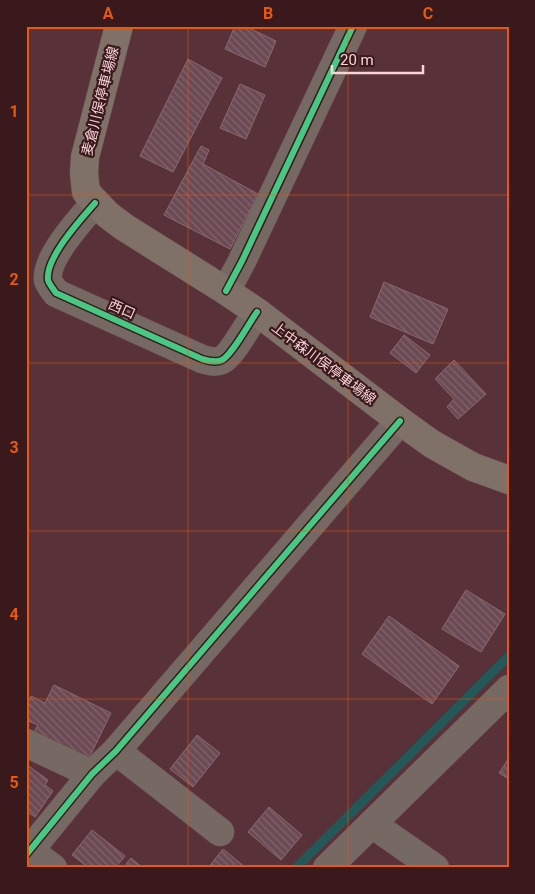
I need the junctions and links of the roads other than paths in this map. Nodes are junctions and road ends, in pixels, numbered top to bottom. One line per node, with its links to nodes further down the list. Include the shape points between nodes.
1 (119, 26): 3 (main road, 麦倉川俣停車場線, via 85,157 86,192)
2 (353, 26): 4 (street)
3 (95, 203): 4 (main road, 上中森川俣停車場線, via 124,228); 5 (street, 西口, via 66,238 51,263 48,280 56,293 213,362 221,361 229,354)
4 (226, 291): 5 (main road, 上中森川俣停車場線)
5 (257, 312): 6 (main road, 上中森川俣停車場線)
6 (400, 421): 7 (main road, 上中森川俣停車場線, via 473,467); 10 (street)
7 (506, 473)
8 (506, 696): 12 (street)
9 (26, 743): 11 (street)
10 (116, 751): 11 (street); 13 (street)
11 (92, 774): 14 (street)
12 (372, 824): 16 (street); 17 (street)
13 (220, 832)
14 (28, 853): 15 (street)
15 (53, 868)
16 (327, 868)
17 (435, 868)

